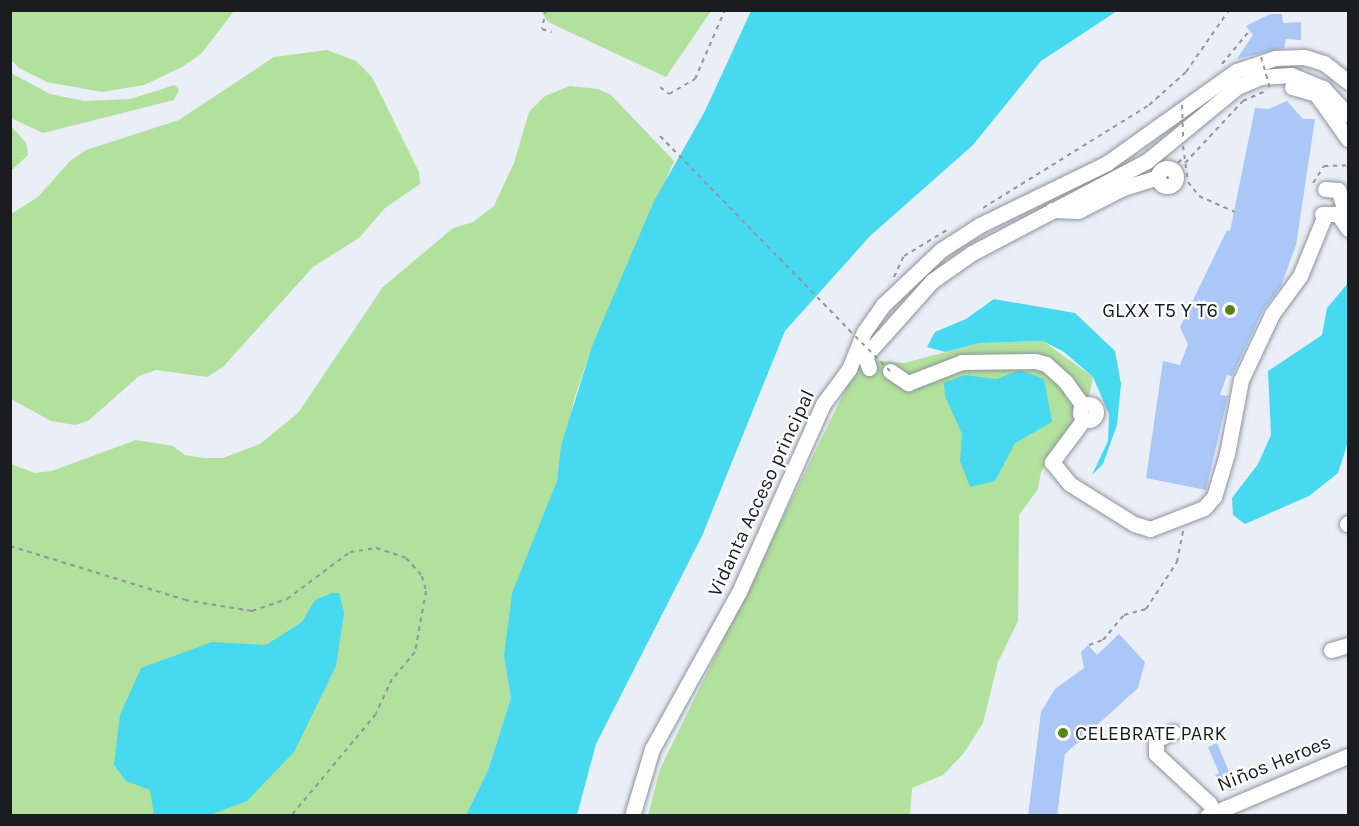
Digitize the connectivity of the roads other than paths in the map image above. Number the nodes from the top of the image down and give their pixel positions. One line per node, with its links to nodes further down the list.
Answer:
1 (1348, 82): 17 (street, Vidanta Acceso principal)
2 (1292, 87): 4 (street)
3 (1348, 115): 7 (street)
4 (1348, 139)
5 (1171, 170): 7 (street)
6 (1325, 189): 8 (street)
7 (1052, 210): 10 (street)
8 (1328, 214): 9 (street); 11 (street)
9 (1348, 229)
10 (869, 368)
11 (890, 371)
12 (1348, 645): 13 (street)
13 (1331, 650)
14 (1173, 732): 16 (street)
15 (1348, 756): 16 (street, Niños Heroes)
16 (1213, 813)
17 (632, 816)

